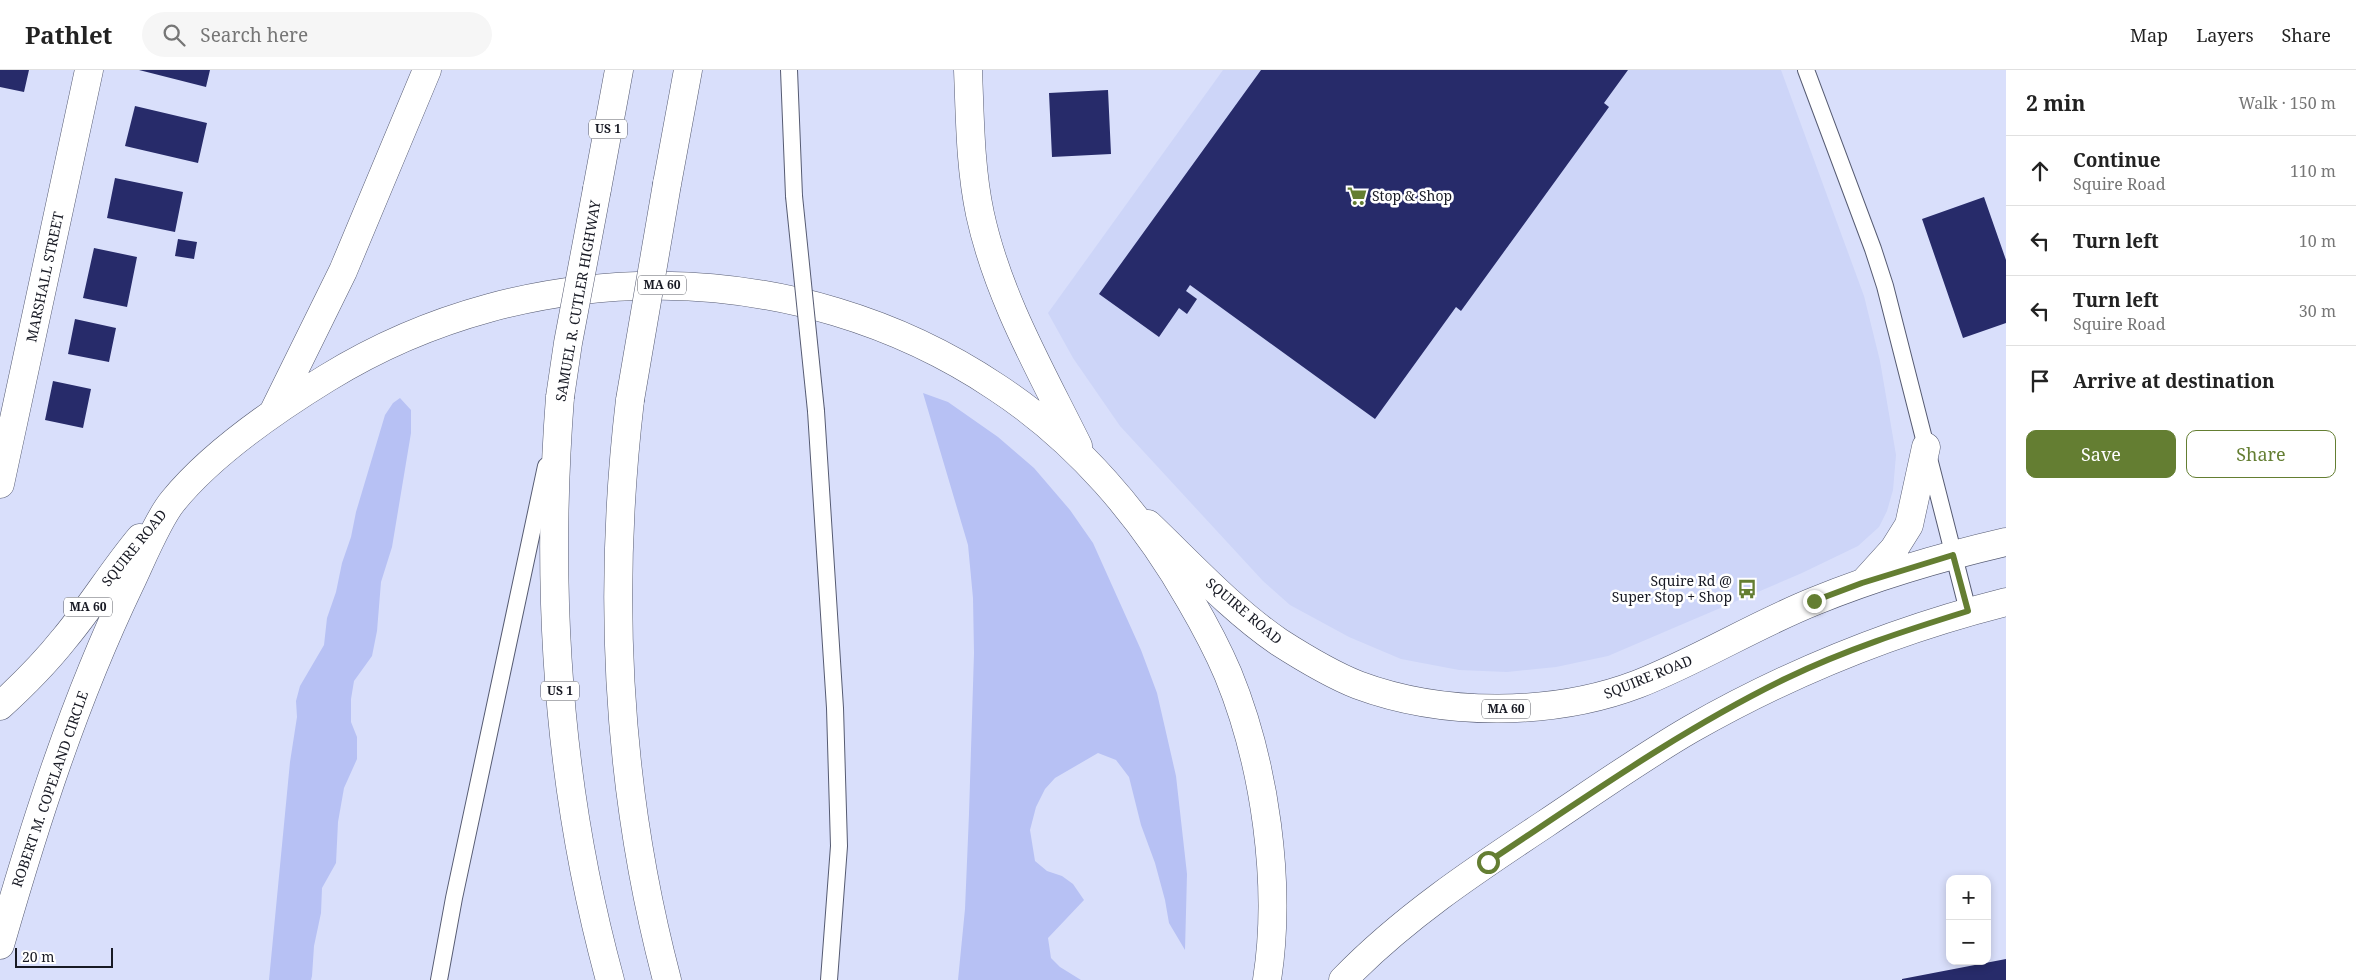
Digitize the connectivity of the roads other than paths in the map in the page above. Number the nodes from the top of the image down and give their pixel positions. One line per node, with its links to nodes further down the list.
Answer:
1 (89, 70): 13 (main road, MARSHALL STREET)
2 (427, 70): 9 (main road)
3 (619, 70): 8 (main road, SAMUEL R. CUTLER HIGHWAY / US 1, bridge)
4 (688, 70): 24 (main road, bridge)
5 (789, 70): 25 (lane, bridge)
6 (968, 70): 11 (main road)
7 (1806, 70): 10 (lane)
8 (560, 397): 22 (lane); 23 (main road, SAMUEL R. CUTLER HIGHWAY / US 1)
9 (272, 415): 11 (main road, ROBERT M. COPELAND CIRCLE / MA 60); 14 (main road, ROBERT M. COPELAND CIRCLE / MA 60)
10 (1926, 447): 16 (lane); 17 (main road)
11 (1086, 460): 12 (main road, ROBERT M. COPELAND CIRCLE / MA 60)
12 (1106, 483): 17 (main road, SQUIRE ROAD / MA 60); 26 (main road, ROBERT M. COPELAND CIRCLE)
13 (0, 484)
14 (171, 503): 20 (main road, SQUIRE ROAD / MA 60); 21 (main road, ROBERT M. COPELAND CIRCLE)
15 (2006, 542): 16 (main road, SQUIRE ROAD / MA 60)
16 (1953, 555): 17 (main road, SQUIRE ROAD / MA 60); 19 (lane)
17 (1862, 583)
18 (2006, 602): 19 (main road)
19 (1968, 611): 27 (main road)
20 (0, 706)
21 (0, 945)
22 (439, 980)
23 (610, 980)
24 (667, 980)
25 (829, 980)
26 (1267, 980)
27 (1343, 980)

